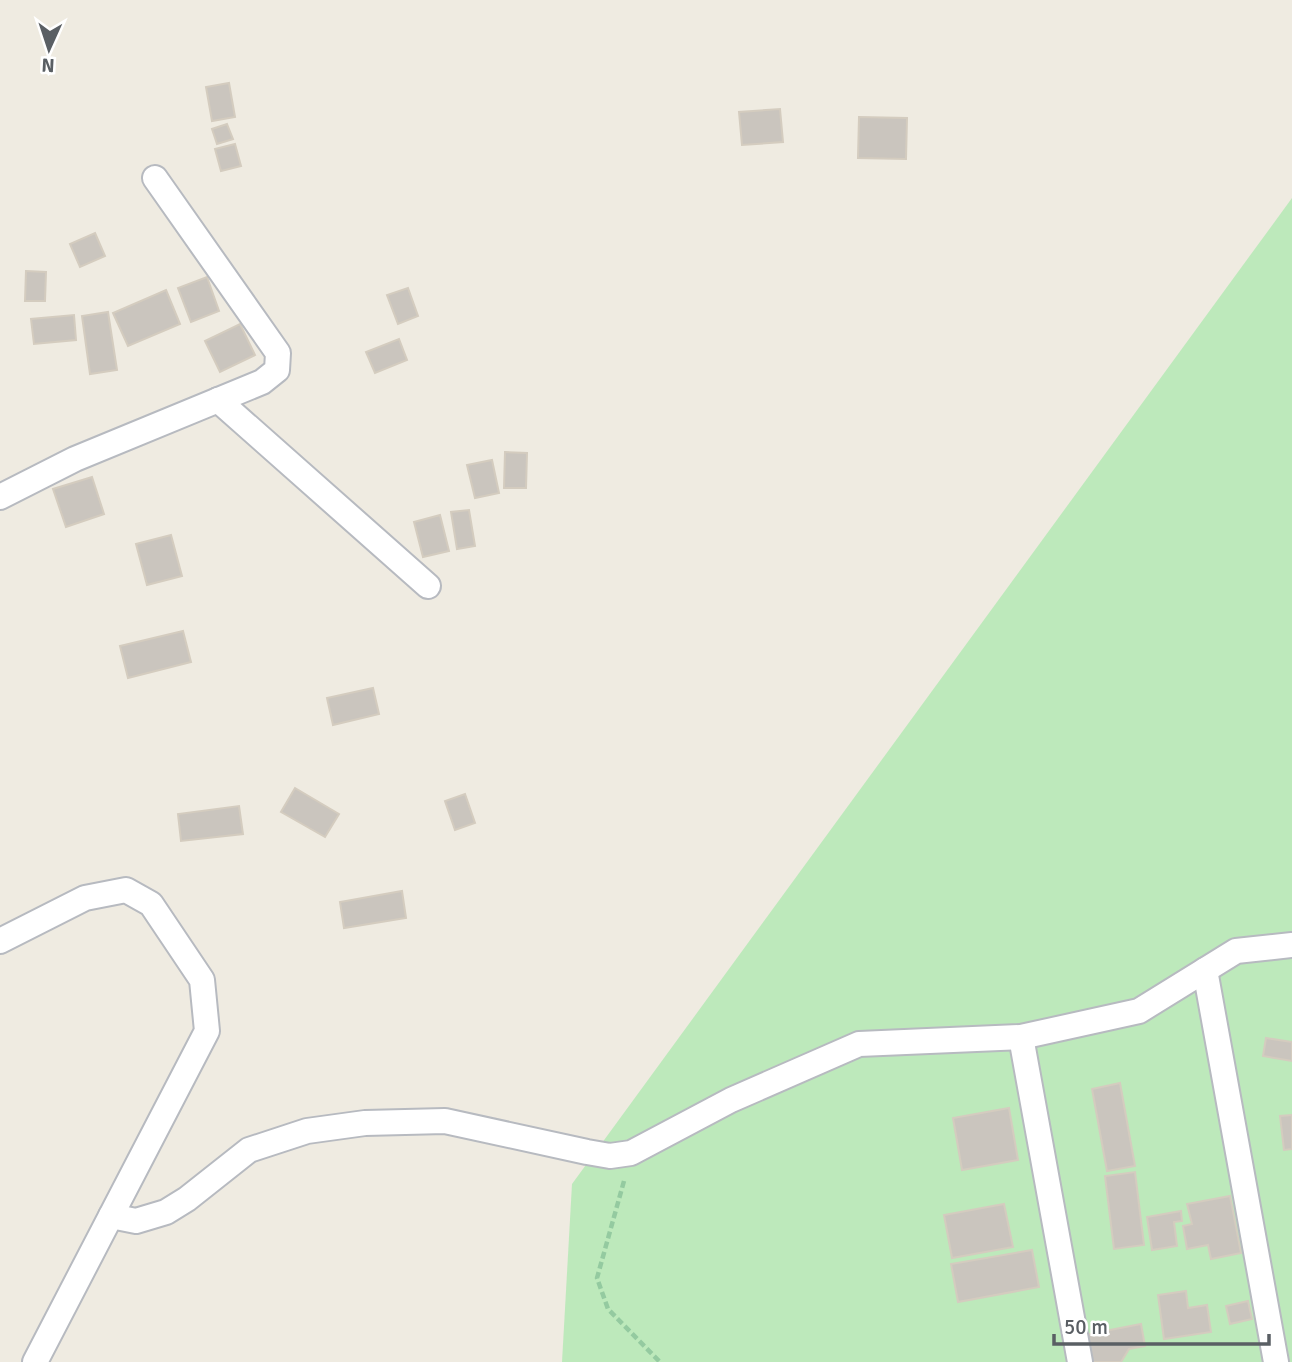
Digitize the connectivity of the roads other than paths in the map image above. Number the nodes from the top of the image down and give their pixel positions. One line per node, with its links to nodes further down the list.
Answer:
1 (155, 178): 2 (street)
2 (218, 400): 3 (street); 4 (street)
3 (0, 496)
4 (428, 586)
5 (0, 941): 9 (street)
6 (1292, 945): 7 (street)
7 (1205, 970): 8 (street); 12 (street)
8 (1021, 1037): 9 (street); 11 (street)
9 (111, 1216): 10 (street)
10 (35, 1362)
11 (1080, 1362)
12 (1276, 1362)

